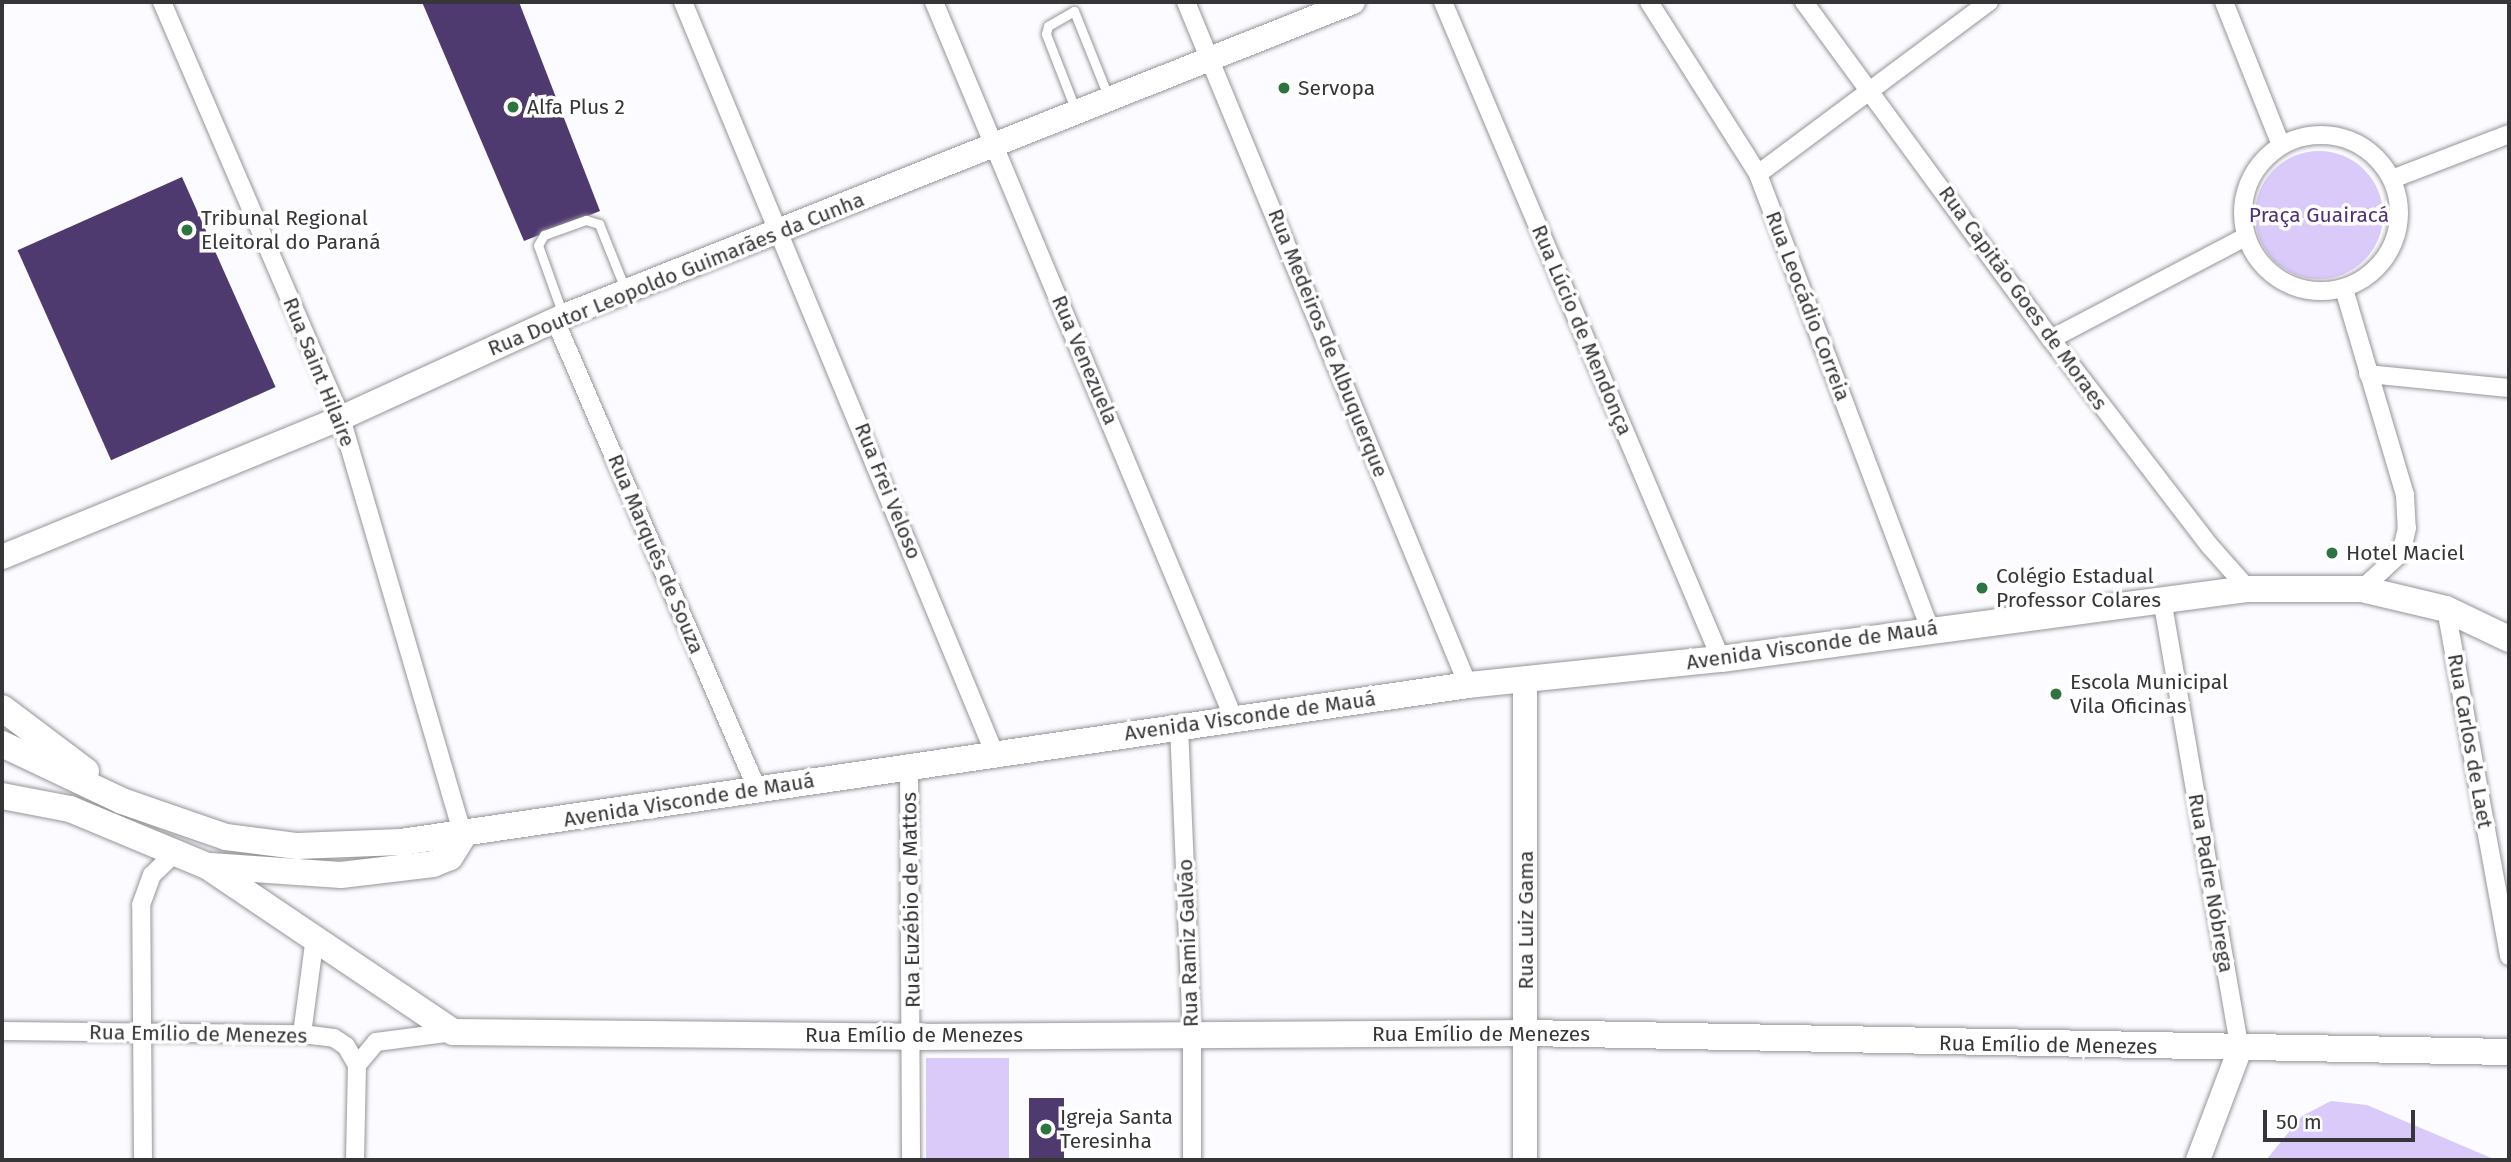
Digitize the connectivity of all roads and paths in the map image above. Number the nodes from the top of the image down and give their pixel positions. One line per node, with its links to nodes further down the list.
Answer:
1 (162, 2): 28 (street, Rua Saint Hilaire)
2 (683, 2): 20 (street, Rua Frei Veloso)
3 (934, 2): 16 (street, Rua Venezuela)
4 (1186, 2): 11 (street, Rua Medeiros de Albuquerque)
5 (1353, 2): 11 (street, Rua Doutor Leopoldo Guimarães da Cunha)
6 (1443, 2): 36 (street, Rua Lúcio de Mendonça)
7 (1649, 2): 18 (street, Rua Leocádio Correia)
8 (1804, 2): 12 (street, Rua Capitão Goes de Moraes)
9 (1989, 2): 12 (street)
10 (2224, 2): 17 (street)
11 (1211, 57): 13 (street, Rua Doutor Leopoldo Guimarães da Cunha); 38 (street, Rua Medeiros de Albuquerque)
12 (1871, 90): 18 (street); 25 (street, Rua Capitão Goes de Moraes)
13 (1109, 98): 14 (street, Rua Doutor Leopoldo Guimarães da Cunha); 14 (lane)
14 (1076, 111): 16 (street, Rua Doutor Leopoldo Guimarães da Cunha)
15 (2509, 134): 19 (street)
16 (995, 144): 20 (street, Rua Doutor Leopoldo Guimarães da Cunha); 40 (street, Rua Venezuela)
17 (2281, 145): 19 (street); 21 (street)
18 (1758, 174): 34 (street, Rua Leocádio Correia)
19 (2392, 178): 22 (street)
20 (782, 231): 23 (street, Rua Doutor Leopoldo Guimarães da Cunha); 43 (street, Rua Frei Veloso)
21 (2245, 237): 22 (street); 25 (street)
22 (2344, 289): 26 (street)
23 (626, 292): 24 (street, Rua Doutor Leopoldo Guimarães da Cunha); 24 (lane)
24 (559, 318): 28 (street, Rua Doutor Leopoldo Guimarães da Cunha); 45 (street, Rua Marquês de Souza)
25 (2051, 339): 30 (street, Rua Capitão Goes de Moraes)
26 (2368, 374): 27 (street); 31 (street)
27 (2509, 388)
28 (341, 418): 29 (street, Rua Doutor Leopoldo Guimarães da Cunha); 48 (street, Rua Saint Hilaire)
29 (2, 556)
30 (2248, 589): 31 (main road, Avenida Visconde de Mauá); 32 (main road, Avenida Visconde de Mauá)
31 (2362, 589): 33 (main road, Avenida Visconde de Mauá)
32 (2162, 599): 34 (main road, Avenida Visconde de Mauá); 60 (street, Rua Padre Nóbrega)
33 (2446, 609): 35 (main road, Avenida Visconde de Mauá); 52 (street, Rua Carlos de Laet)
34 (1930, 628): 36 (main road, Avenida Visconde de Mauá)
35 (2509, 639)
36 (1721, 659): 37 (main road, Avenida Visconde de Mauá)
37 (1525, 680): 38 (main road, Avenida Visconde de Mauá); 57 (street, Rua Luiz Gama)
38 (1468, 685): 40 (main road, Avenida Visconde de Mauá)
39 (2, 708): 47 (main road)
40 (1234, 719): 41 (main road, Avenida Visconde de Mauá)
41 (1178, 726): 43 (main road, Avenida Visconde de Mauá); 56 (street, Rua Ramiz Galvão)
42 (2, 744): 47 (main road, Avenida Visconde de Mauá)
43 (994, 752): 44 (main road, Avenida Visconde de Mauá)
44 (909, 767): 45 (main road, Avenida Visconde de Mauá); 59 (street, Rua Euzébio de Mattos)
45 (757, 789): 48 (main road, Avenida Visconde de Mauá)
46 (2, 796): 49 (main road)
47 (122, 802): 48 (main road, Avenida Visconde de Mauá)
48 (463, 836): 50 (main road)
49 (176, 852): 50 (main road); 55 (street)
50 (207, 866): 51 (main road)
51 (315, 936): 54 (main road); 58 (street)
52 (2509, 956)
53 (2, 1031): 55 (street, Rua Emílio de Menezes)
54 (453, 1032): 59 (main road, Rua Emílio de Menezes); 62 (street, Rua Emílio de Menezes)
55 (144, 1033): 58 (street, Rua Emílio de Menezes); 63 (street)
56 (1192, 1033): 57 (main road, Rua Emílio de Menezes); 59 (main road, Rua Emílio de Menezes); 66 (street, Rua Ramiz Galvão)
57 (1527, 1033): 60 (main road, Rua Emílio de Menezes); 67 (street, Rua Luiz Gama)
58 (302, 1034): 62 (street, Rua Emílio de Menezes)
59 (914, 1037): 65 (street, Rua Euzébio de Mattos)
60 (2240, 1049): 61 (main road, Rua Emílio de Menezes); 68 (street)
61 (2509, 1052)
62 (357, 1065): 64 (street)
63 (143, 1160)
64 (355, 1160)
65 (911, 1160)
66 (1192, 1160)
67 (1525, 1160)
68 (2198, 1160)

